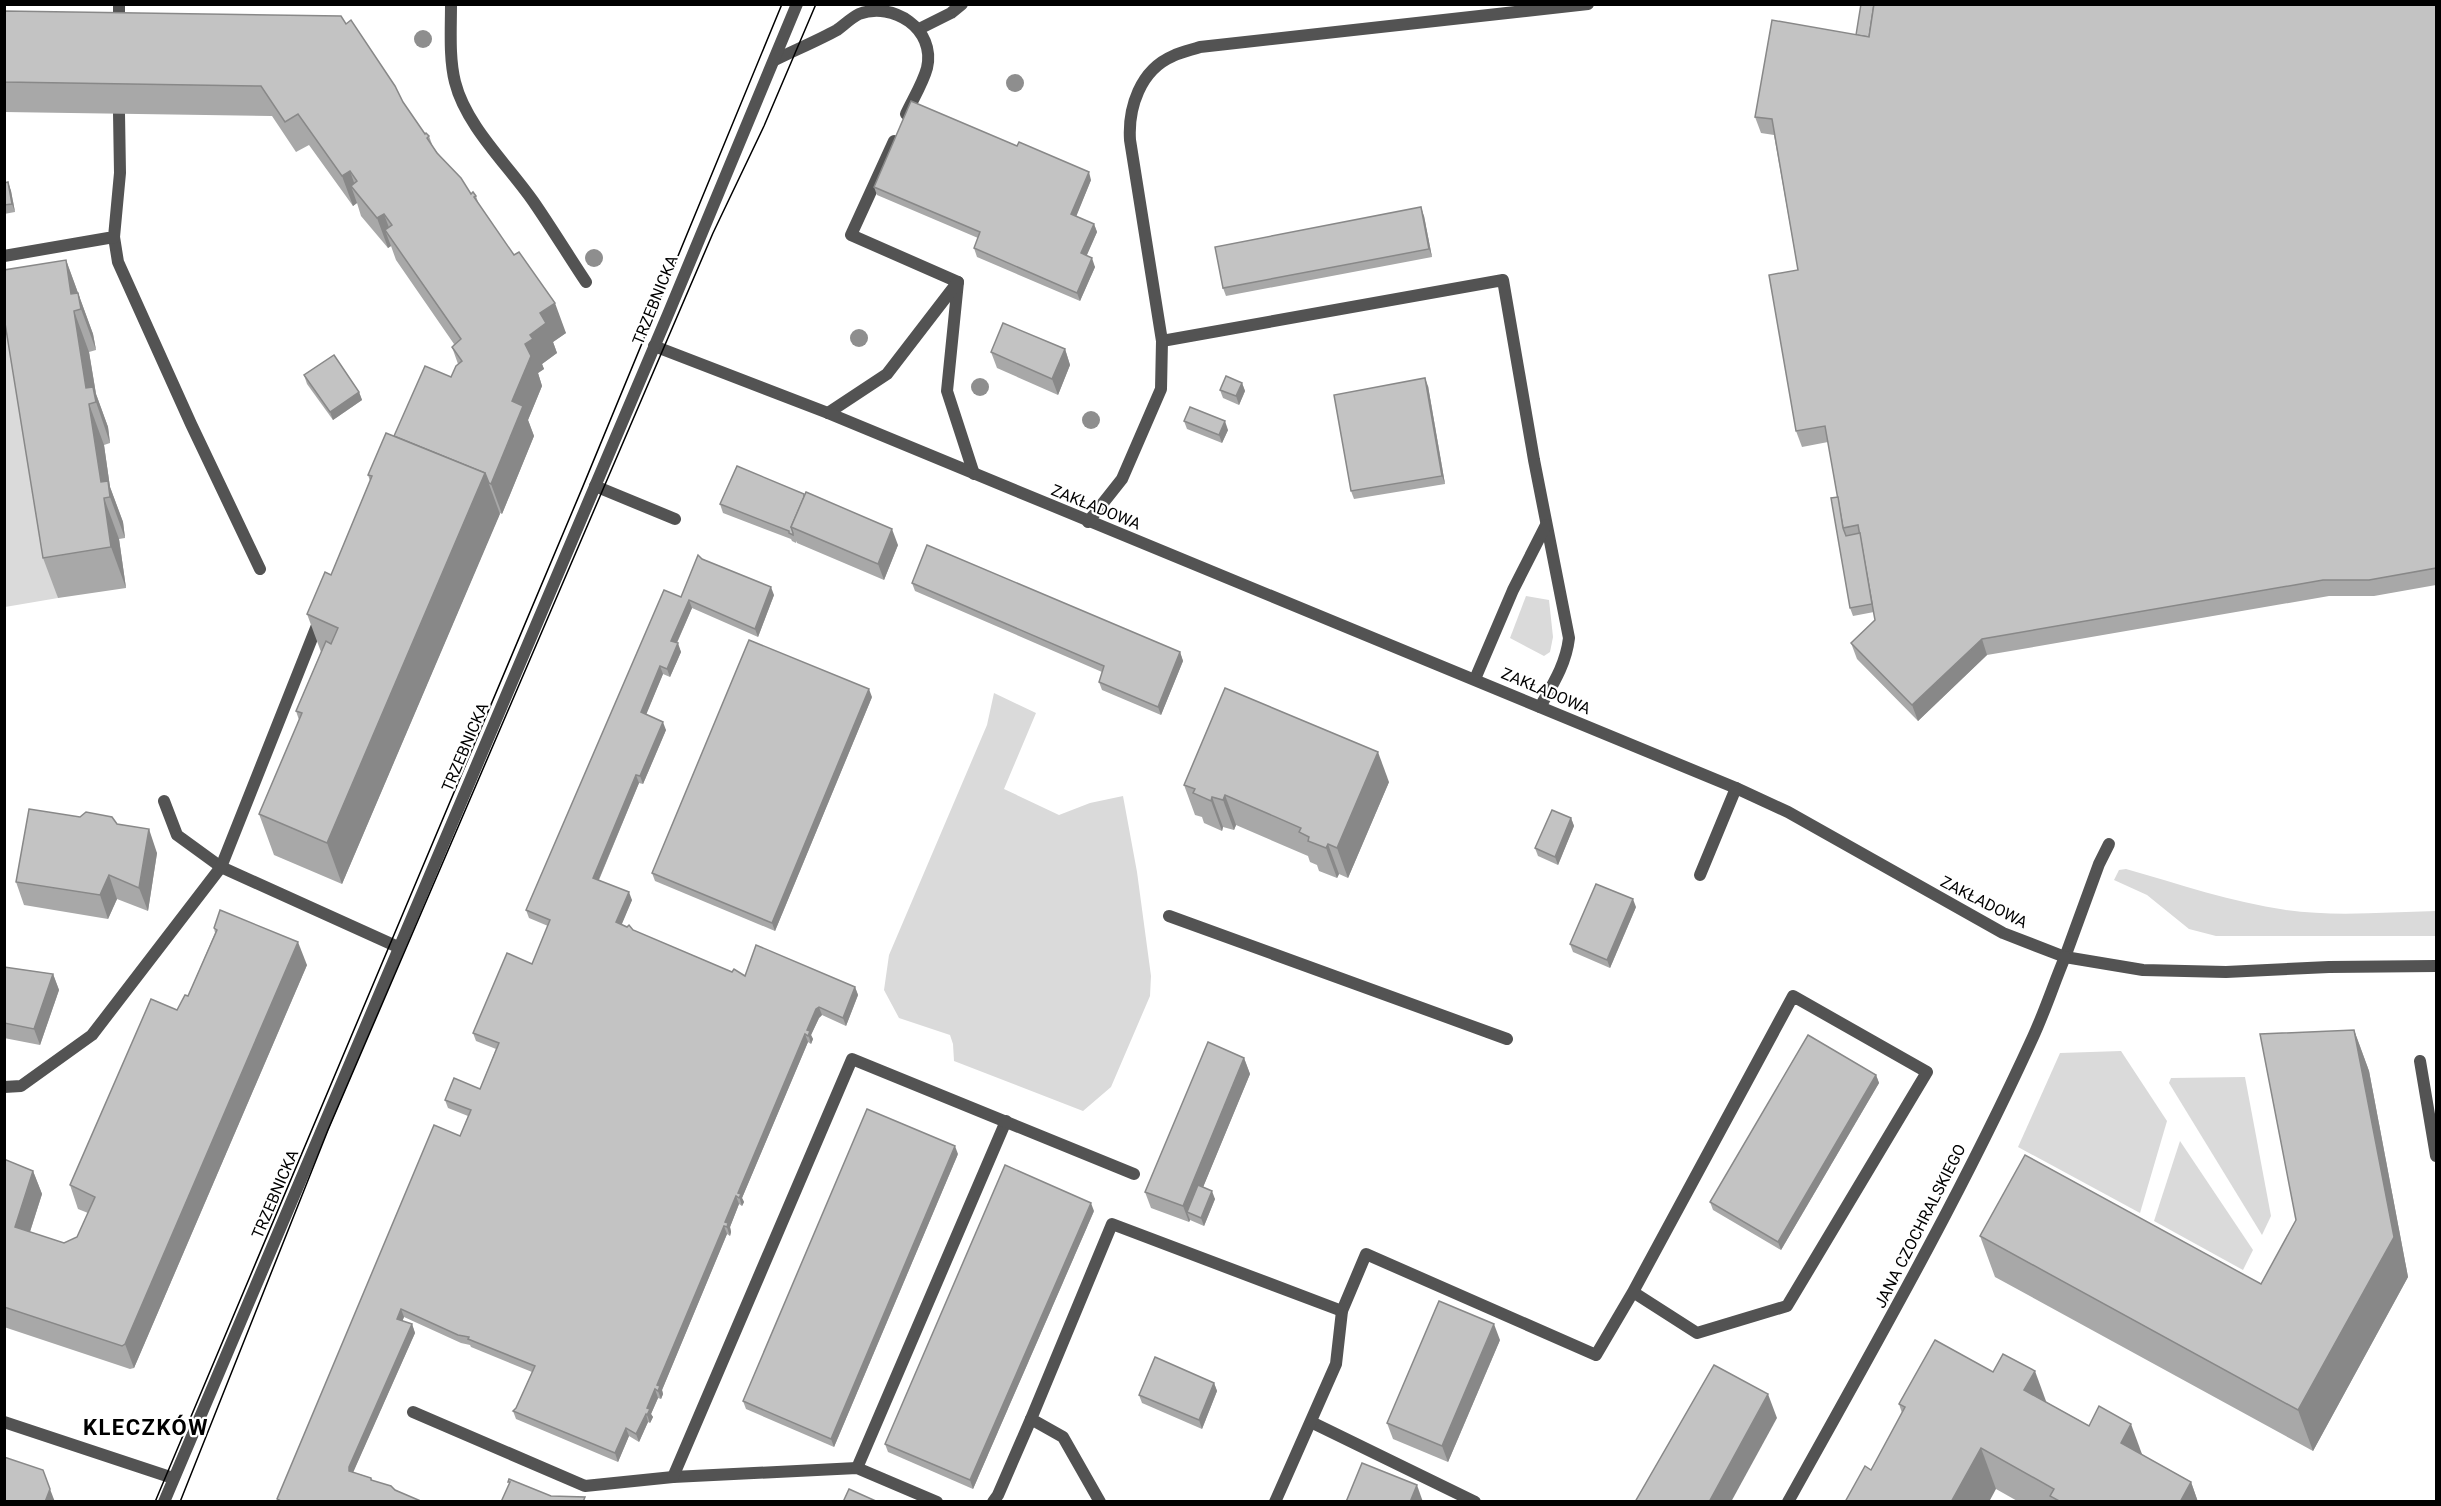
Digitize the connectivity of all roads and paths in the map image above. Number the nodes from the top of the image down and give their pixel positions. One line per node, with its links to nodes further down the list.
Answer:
1 (119, 4): 7 (street)
2 (451, 4): 12 (street)
3 (797, 4): 8 (street, TRZEBNICKA)
4 (962, 4): 6 (street)
5 (1588, 4): 14 (street)
6 (919, 30): 8 (street); 13 (street)
7 (119, 40)
8 (775, 60): 15 (street, TRZEBNICKA)
9 (119, 113): 10 (street)
10 (114, 237): 11 (street); 22 (street)
11 (4, 255)
12 (586, 282)
13 (958, 282): 16 (street); 17 (street)
14 (1162, 341): 20 (street); 21 (street)
15 (654, 346): 16 (street, ZAKŁADOWA); 18 (street, TRZEBNICKA)
16 (828, 413): 17 (street, ZAKŁADOWA)
17 (974, 474): 20 (street, ZAKŁADOWA)
18 (595, 486): 19 (street); 32 (street, TRZEBNICKA)
19 (675, 519)
20 (1088, 522): 24 (street, ZAKŁADOWA)
21 (1546, 525): 24 (street); 25 (street)
22 (260, 568)
23 (326, 605): 29 (street)
24 (1475, 679): 25 (street, ZAKŁADOWA)
25 (1539, 707): 26 (street, ZAKŁADOWA)
26 (1736, 788): 30 (street); 33 (street, ZAKŁADOWA)
27 (164, 801): 29 (street)
28 (2109, 844): 33 (street, JANA CZOCHRALSKIEGO)
29 (221, 867): 32 (street); 37 (street)
30 (1700, 875)
31 (1170, 916): 35 (street)
32 (398, 947): 49 (street, TRZEBNICKA)
33 (2065, 957): 34 (street, ZAKŁADOWA); 56 (street, JANA CZOCHRALSKIEGO)
34 (2436, 966)
35 (1507, 1039)
36 (2420, 1060): 39 (street)
37 (4, 1087)
38 (1006, 1121): 40 (street); 47 (street); 48 (street)
39 (2436, 1156)
40 (1134, 1174)
41 (1633, 1292): 41 (street); 42 (street)
42 (1342, 1311): 44 (street); 46 (street)
43 (413, 1412): 48 (street)
44 (1031, 1419): 52 (street); 53 (street)
45 (4, 1422): 49 (street)
46 (1311, 1422): 54 (street); 55 (street)
47 (857, 1468): 48 (street); 51 (street)
48 (673, 1477)
49 (173, 1478): 50 (street, TRZEBNICKA)
50 (164, 1502)
51 (937, 1502)
52 (993, 1502)
53 (1100, 1502)
54 (1275, 1502)
55 (1475, 1502)
56 (1788, 1502)

